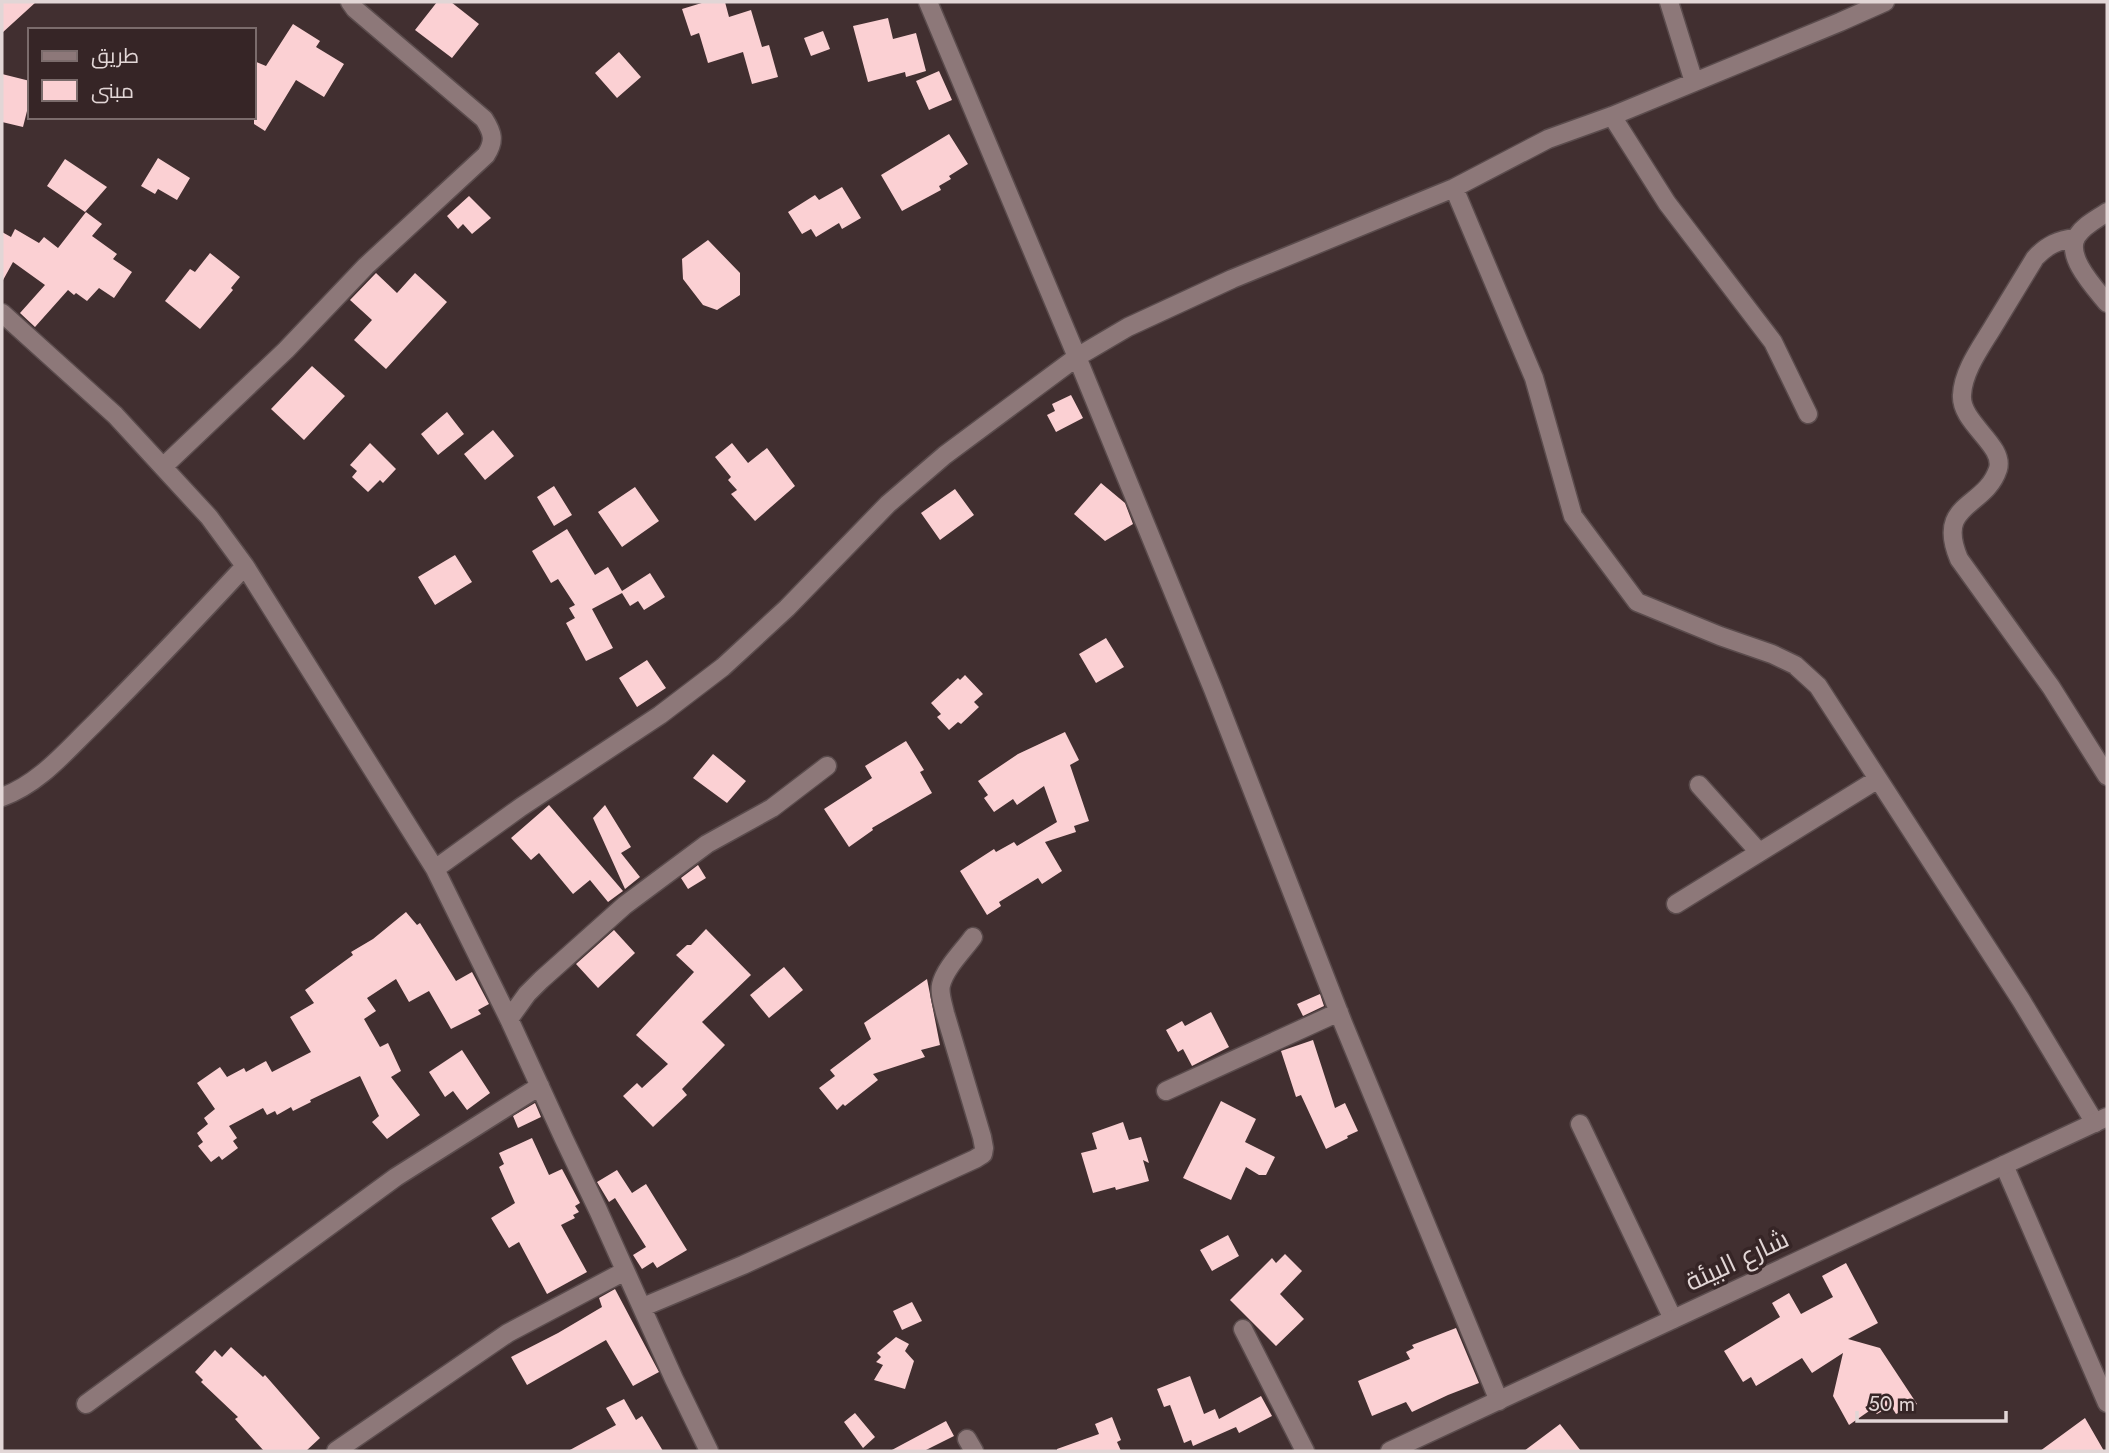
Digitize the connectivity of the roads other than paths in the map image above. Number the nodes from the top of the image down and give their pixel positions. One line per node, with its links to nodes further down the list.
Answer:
1 (350, 2): 14 (street)
2 (928, 2): 12 (street)
3 (1669, 2): 5 (street)
4 (1885, 2): 5 (street)
5 (1694, 82): 6 (street)
6 (1612, 116): 7 (street); 13 (street)
7 (1454, 188): 12 (street); 18 (street)
8 (2107, 212): 9 (street)
9 (2076, 238): 10 (street); 17 (street)
10 (2107, 303)
11 (2, 313): 14 (street)
12 (1077, 357): 22 (street); 25 (street)
13 (1808, 414)
14 (164, 466): 15 (street)
15 (245, 566): 20 (street); 22 (street)
16 (827, 766): 26 (street)
17 (2107, 776)
18 (1878, 779): 21 (street); 29 (street)
19 (1699, 785): 21 (street)
20 (2, 797)
21 (1759, 852): 23 (street)
22 (436, 869): 26 (street)
23 (1676, 904)
24 (973, 937): 33 (street)
25 (1339, 1012): 28 (street); 36 (street)
26 (509, 1019): 27 (street)
27 (540, 1086): 32 (street); 38 (street)
28 (1166, 1091)
29 (2101, 1120): 31 (street, شارع البيئة)
30 (1580, 1124): 34 (street)
31 (2004, 1165): 34 (street, شارع البيئة); 37 (street)
32 (625, 1271): 33 (street); 39 (street)
33 (643, 1307): 40 (street)
34 (1673, 1319): 36 (street, شارع البيئة)
35 (1243, 1329): 41 (street)
36 (1499, 1401): 42 (street, شارع البيئة)
37 (2107, 1403)
38 (86, 1404)
39 (336, 1451)
40 (709, 1451)
41 (1305, 1451)
42 (1390, 1451)

